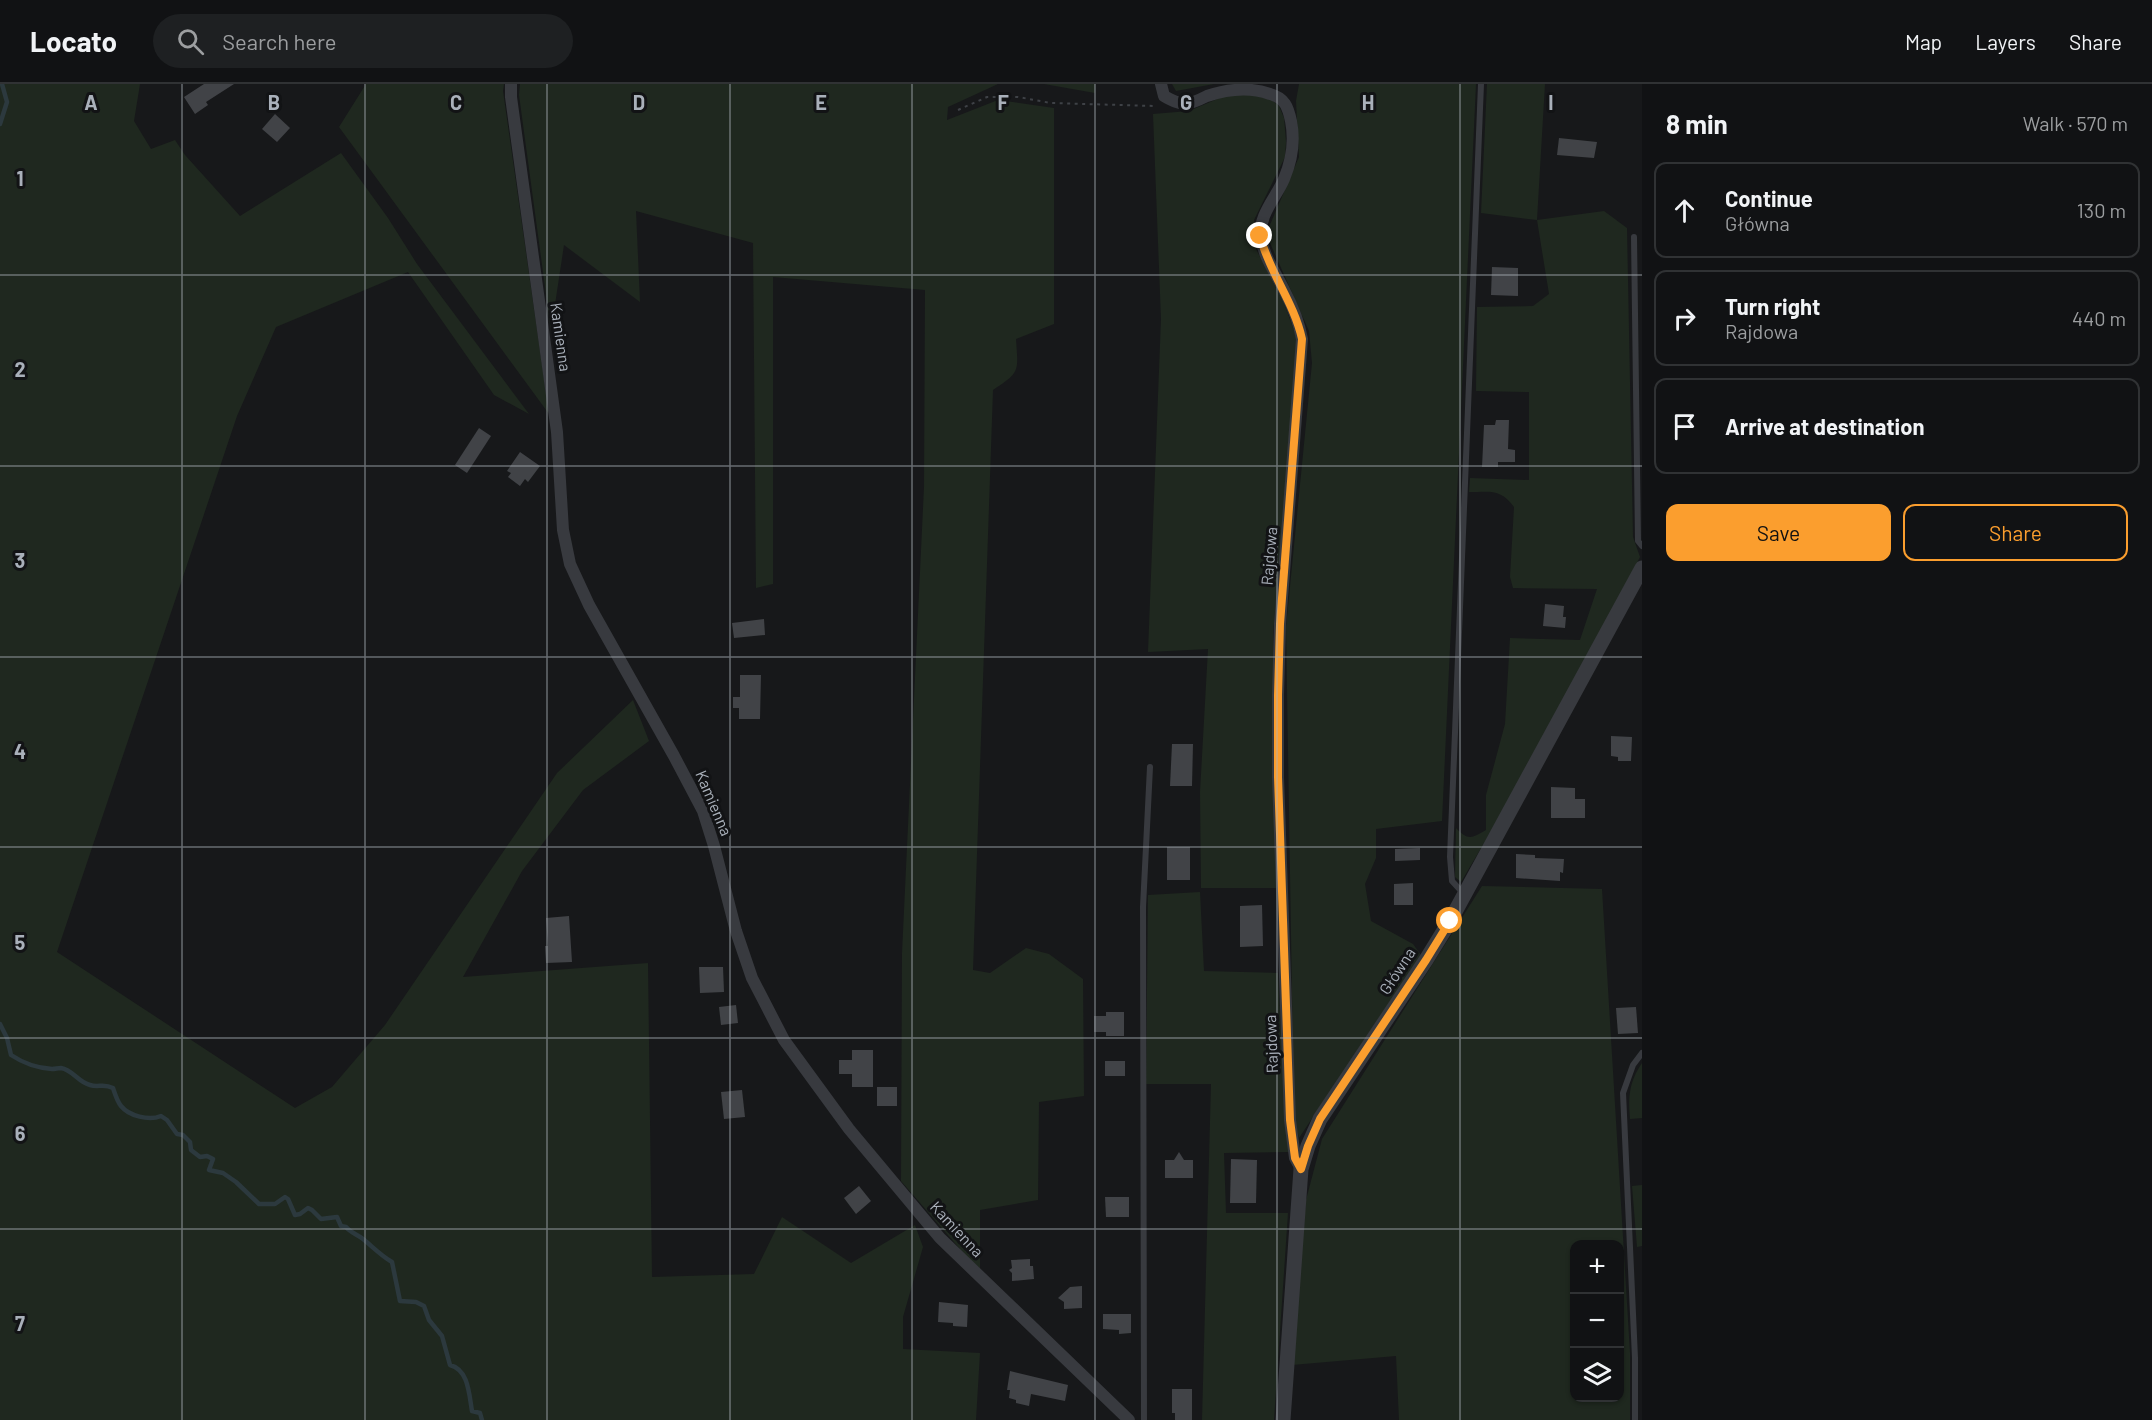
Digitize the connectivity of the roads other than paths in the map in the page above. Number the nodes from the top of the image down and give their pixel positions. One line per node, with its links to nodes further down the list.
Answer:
1 (512, 84): 11 (street, Kamienna)
2 (1161, 84): 10 (street, Rajdowa)
3 (1481, 84): 8 (lane)
4 (1634, 237): 5 (lane)
5 (1642, 546)
6 (1642, 568): 8 (street, Główna)
7 (1150, 767): 12 (lane)
8 (1464, 894): 10 (street, Główna)
9 (1642, 1053): 14 (lane)
10 (1301, 1169): 13 (street, Główna)
11 (1129, 1420)
12 (1144, 1420)
13 (1283, 1420)
14 (1635, 1420)

